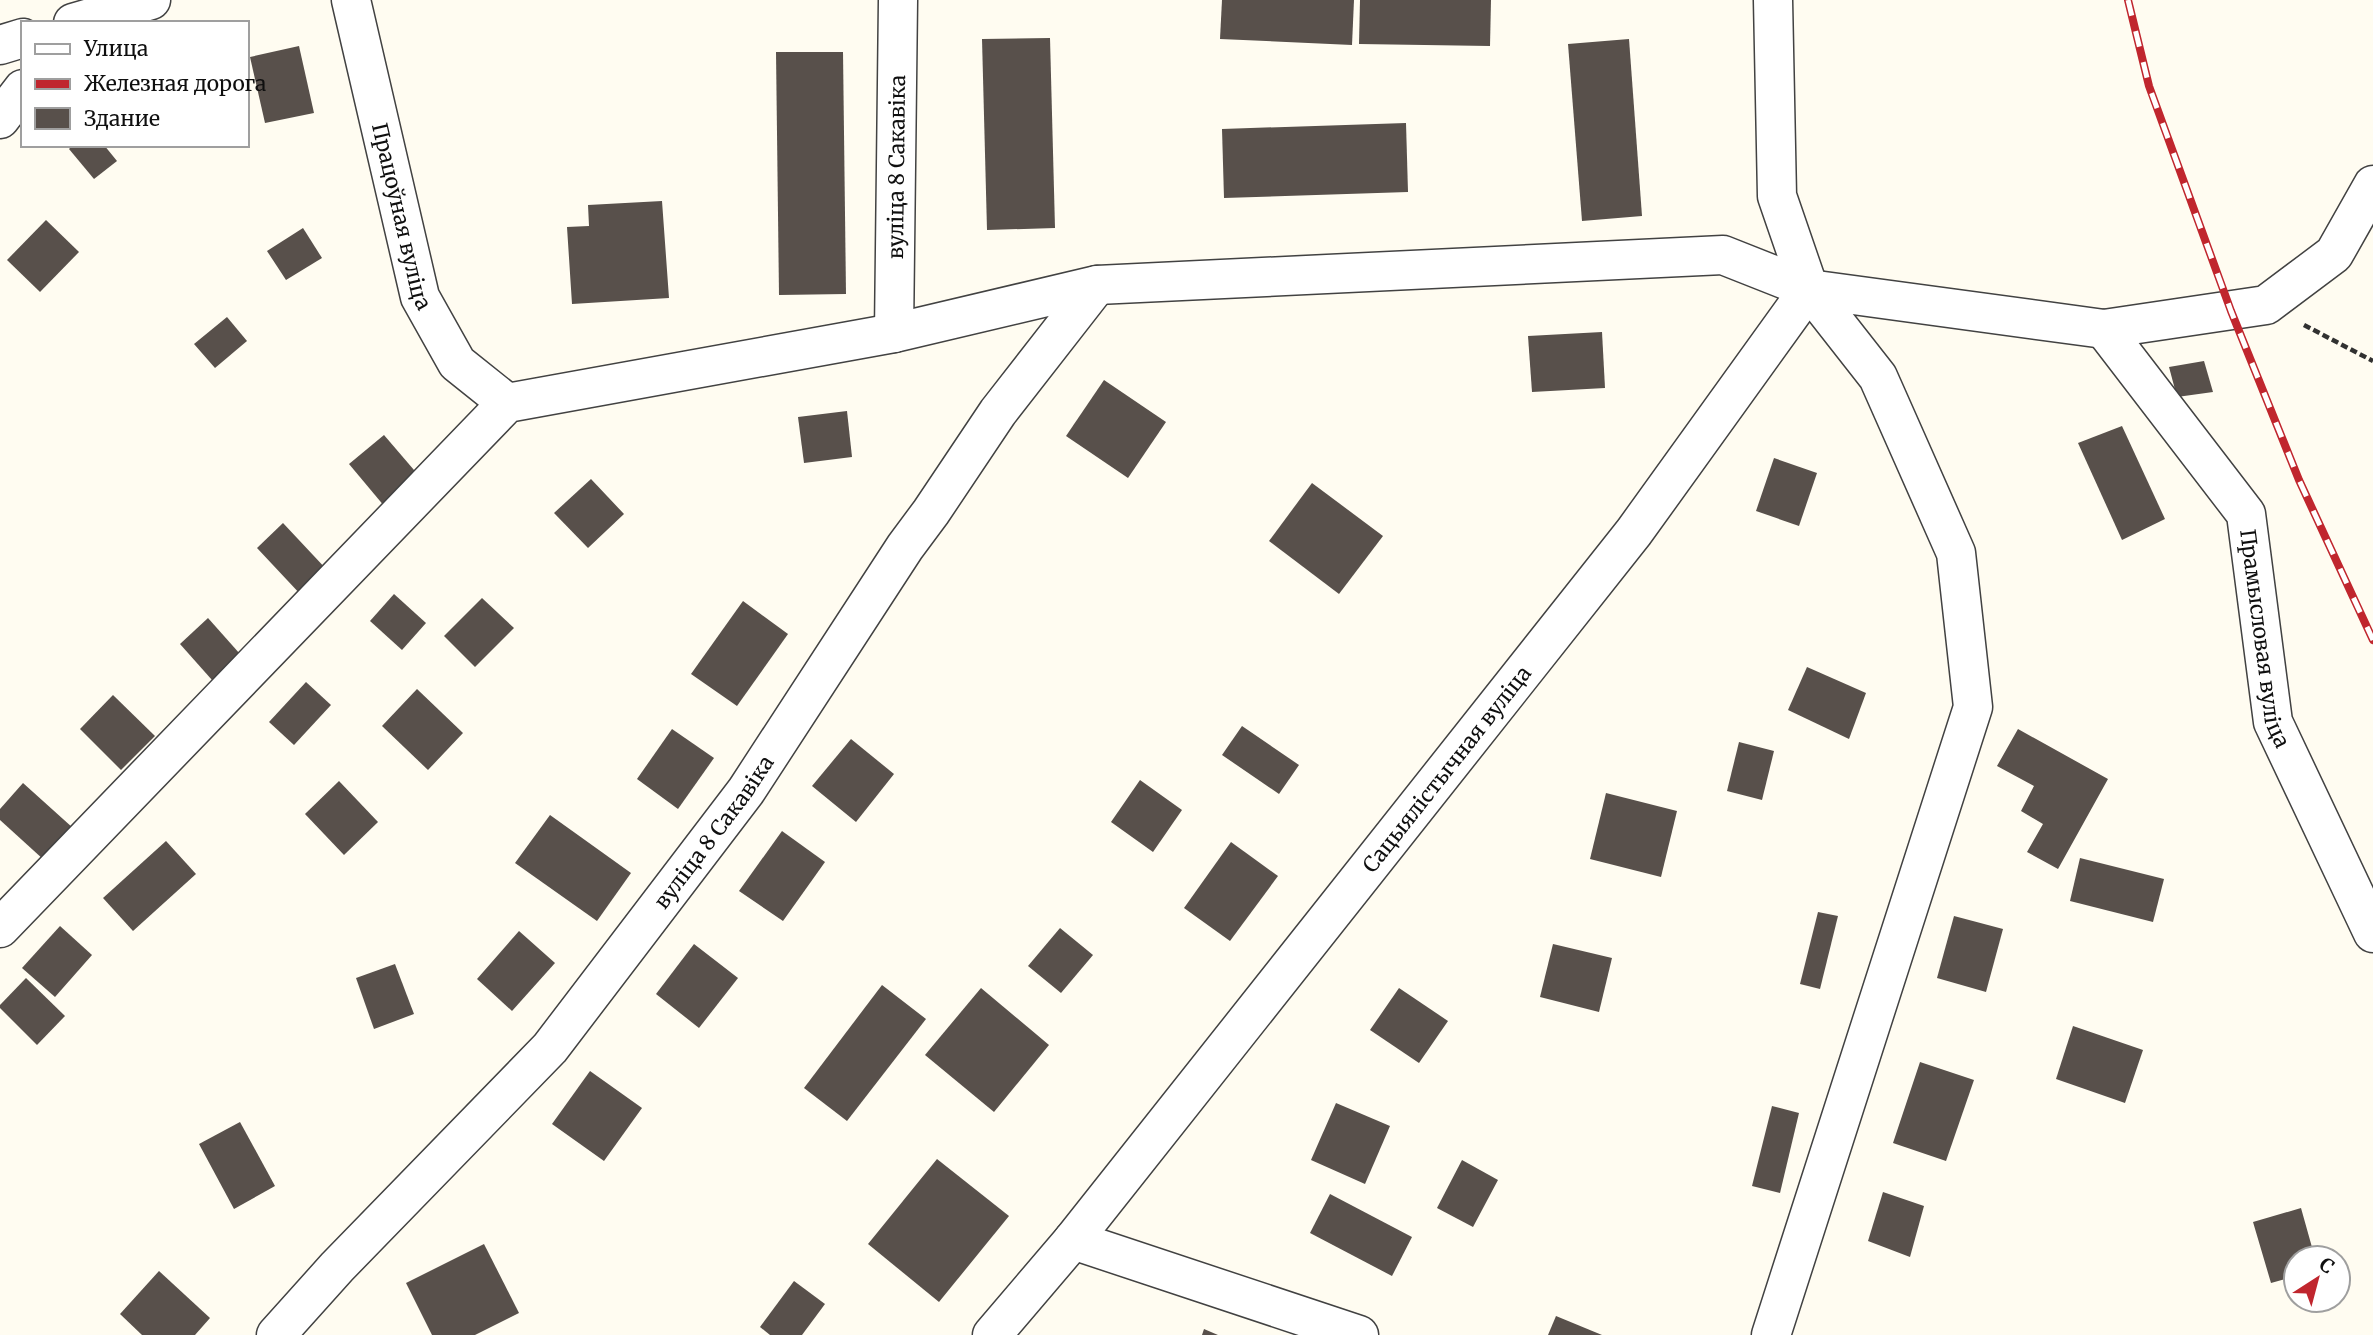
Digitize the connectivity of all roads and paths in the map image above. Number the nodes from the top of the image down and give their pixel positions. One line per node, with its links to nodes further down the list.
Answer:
1 (151, 0): 5 (street)
2 (351, 0): 17 (street, Працоўная вуліца)
3 (898, 0): 15 (street, вуліца 8 Сакавіка)
4 (1773, 0): 12 (street)
5 (81, 21)
6 (21, 39): 7 (street)
7 (0, 45)
8 (21, 92): 9 (street)
9 (0, 119)
10 (2373, 185): 13 (street)
11 (1097, 285): 12 (street); 15 (street); 21 (street, вуліца 8 Сакавіка)
12 (1809, 289): 14 (street); 20 (street, Сацыялістычная вуліца); 24 (street)
13 (2266, 305): 14 (street); 16 (path)
14 (2104, 329): 19 (street, Прамысловая вуліца)
15 (894, 333): 17 (street)
16 (2373, 362)
17 (507, 402): 18 (street)
18 (0, 928)
19 (2373, 933)
20 (1073, 1240): 22 (street, Сацыялістычная вуліца); 23 (street)
21 (276, 1335)
22 (992, 1335)
23 (1359, 1335)
24 (1771, 1335)

